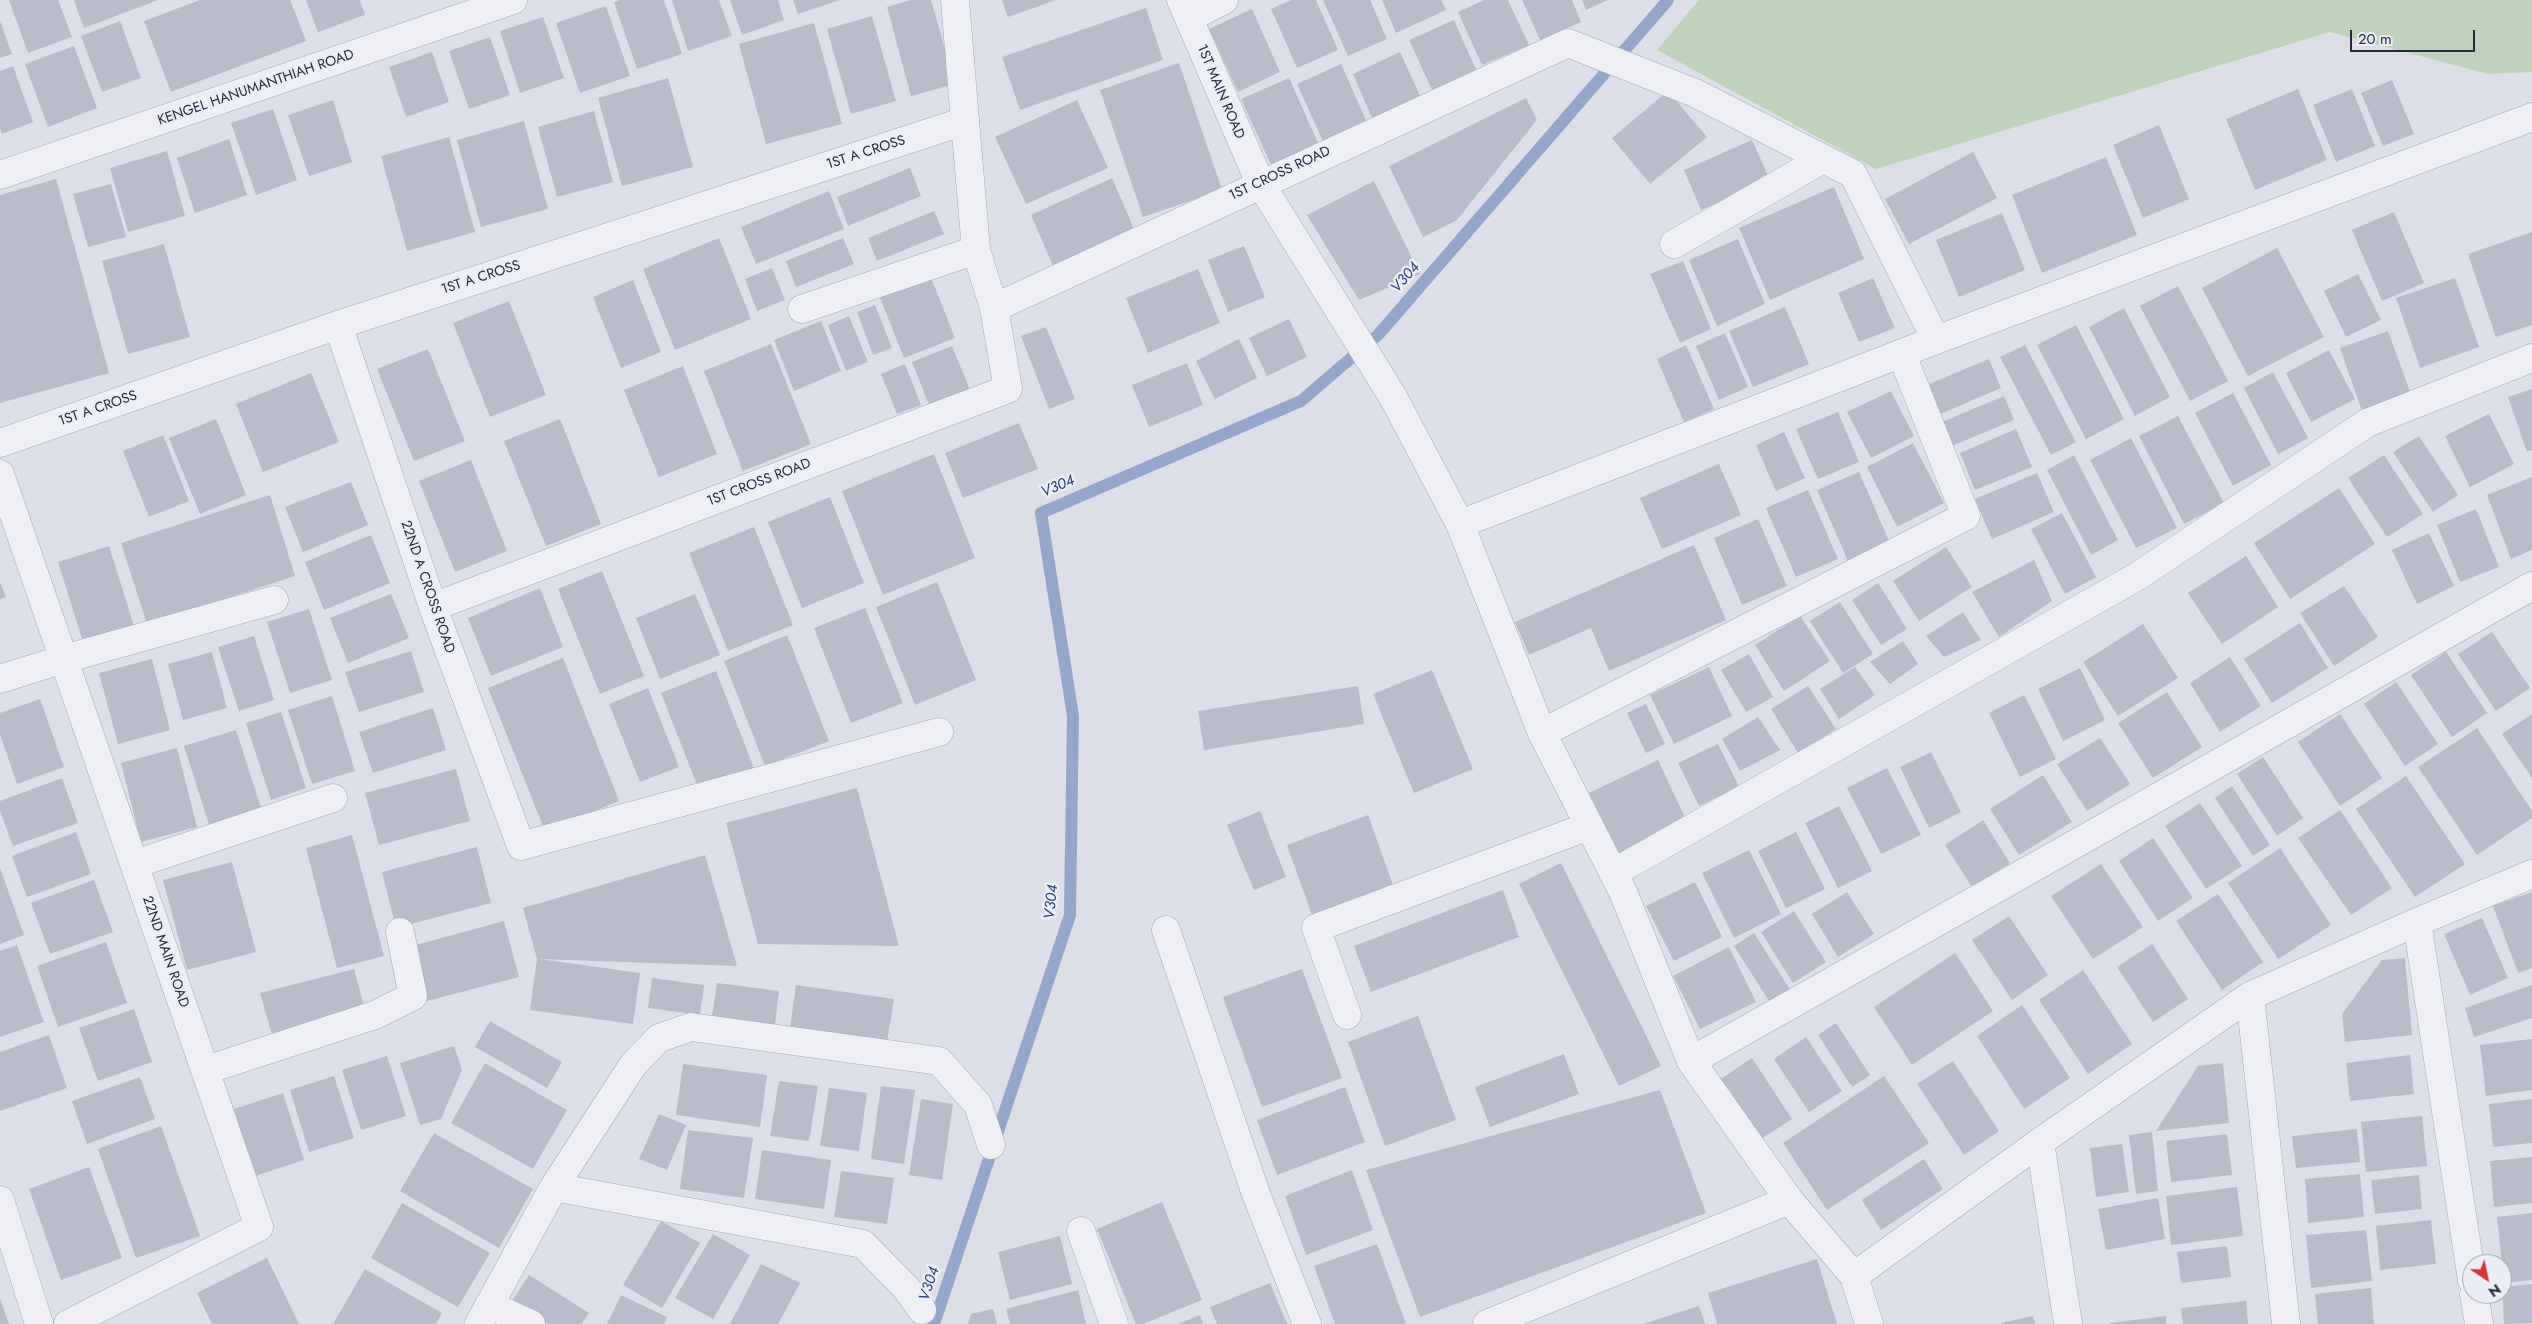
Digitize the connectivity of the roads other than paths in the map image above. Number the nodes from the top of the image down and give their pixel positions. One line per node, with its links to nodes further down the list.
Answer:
1 (513, 0): 8 (street, KENGEL HANUMANTHIAH ROAD)
2 (955, 0): 6 (street, 1ST CROSS ROAD)
3 (1224, 0): 4 (street)
4 (1185, 9): 9 (street, 1ST MAIN ROAD)
5 (2532, 117): 15 (street)
6 (965, 121): 11 (street, 1ST CROSS ROAD); 14 (street, 1ST A CROSS)
7 (1823, 159): 9 (street, 1ST CROSS ROAD); 10 (street); 15 (street)
8 (0, 175)
9 (1260, 183): 12 (street, 1ST CROSS ROAD); 20 (street, 1ST MAIN ROAD)
10 (1674, 244)
11 (976, 250): 12 (street, 1ST CROSS ROAD); 13 (street)
12 (994, 308): 23 (street, 1ST CROSS ROAD)
13 (802, 310)
14 (338, 325): 18 (street, 1ST A CROSS); 23 (street, 22ND A CROSS ROAD)
15 (1936, 340): 16 (street)
16 (1902, 355): 20 (street); 27 (street)
17 (2532, 358): 31 (street)
18 (0, 443)
19 (0, 474): 24 (street, 22ND MAIN ROAD)
20 (1460, 524): 27 (street, 1ST MAIN ROAD)
21 (2532, 586): 38 (street)
22 (274, 600): 24 (street)
23 (432, 606): 26 (street, 22ND A CROSS ROAD)
24 (64, 659): 25 (street); 30 (street, 22ND MAIN ROAD)
25 (0, 679)
26 (939, 732)
27 (1542, 732): 29 (street, 1ST MAIN ROAD)
28 (333, 798): 30 (street)
29 (1589, 826): 31 (street, 1ST MAIN ROAD); 37 (street)
30 (134, 864): 39 (street, 22ND MAIN ROAD)
31 (1613, 873): 38 (street, 1ST MAIN ROAD)
32 (2532, 874): 33 (street)
33 (2417, 922): 36 (street); 46 (street)
34 (1166, 930): 55 (street)
35 (400, 932): 39 (street)
36 (2250, 996): 40 (street); 59 (street)
37 (1347, 1015)
38 (1691, 1061): 44 (street, 1ST MAIN ROAD)
39 (206, 1070): 52 (street, 22ND MAIN ROAD)
40 (2040, 1142): 47 (street); 58 (street)
41 (991, 1145): 42 (street)
42 (554, 1187): 49 (street); 50 (street)
43 (0, 1200): 51 (street)
44 (1789, 1200): 47 (street, 1ST MAIN ROAD); 56 (street)
45 (1080, 1231): 54 (street)
46 (2468, 1254)
47 (1854, 1276): 57 (street)
48 (2476, 1304): 60 (street)
49 (922, 1310)
50 (484, 1315): 53 (street)
51 (39, 1324)
52 (68, 1324)
53 (531, 1324)
54 (1114, 1324)
55 (1307, 1324)
56 (1488, 1324)
57 (1869, 1324)
58 (2068, 1324)
59 (2286, 1324)
60 (2479, 1324)

